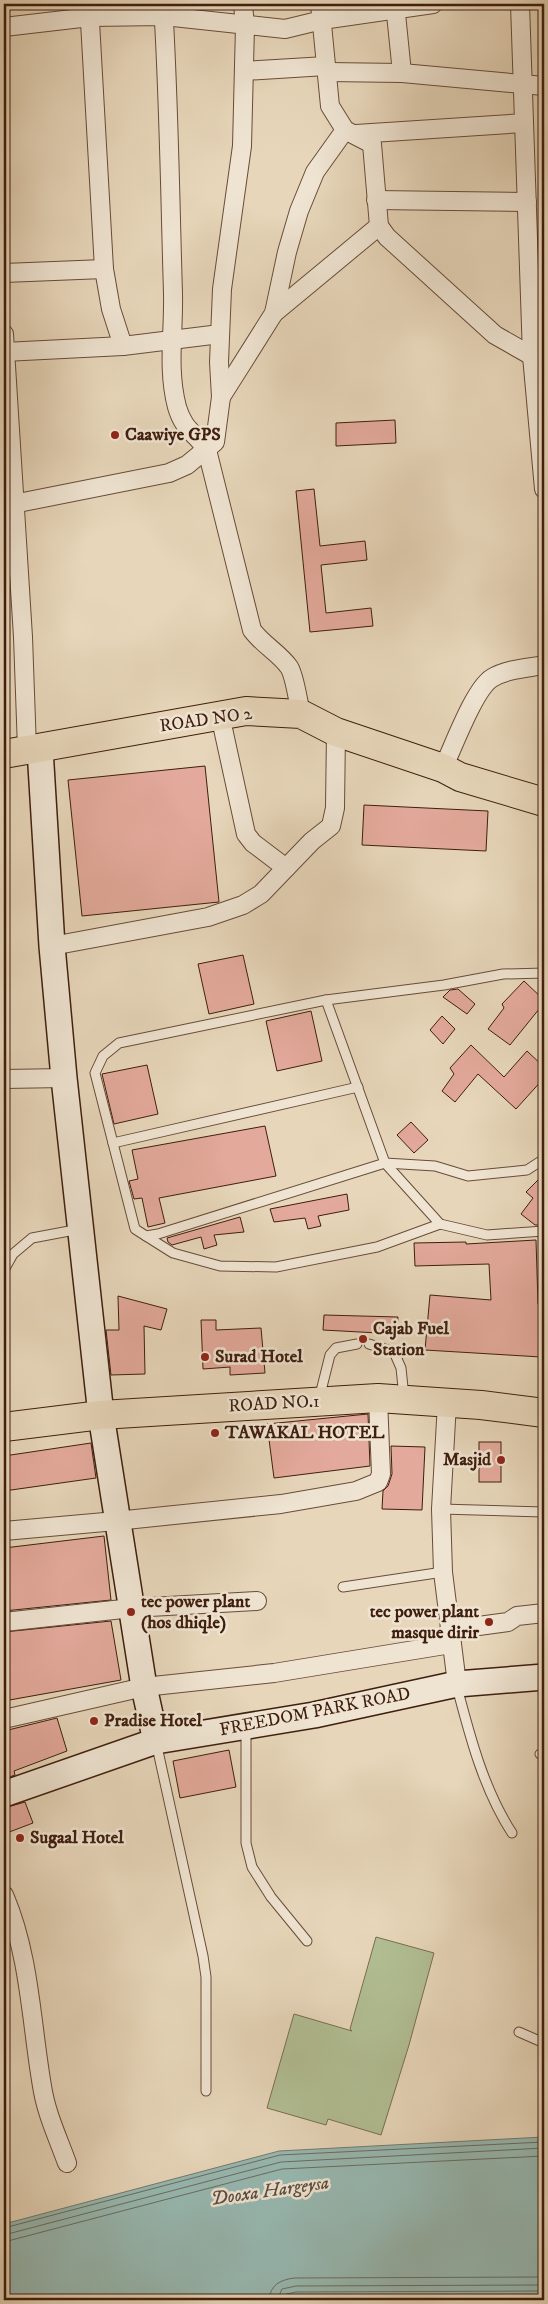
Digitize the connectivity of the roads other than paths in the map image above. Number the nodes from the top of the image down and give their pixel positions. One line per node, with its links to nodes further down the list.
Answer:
1 (243, 4): 8 (street)
2 (433, 4): 4 (street)
3 (520, 4): 13 (street)
4 (395, 7): 7 (street); 12 (street)
5 (163, 10): 6 (street); 8 (street); 26 (street)
6 (90, 11): 9 (street); 20 (street)
7 (321, 12): 8 (street); 10 (street)
8 (245, 26): 11 (street)
9 (4, 27)
10 (326, 69): 11 (street); 12 (street); 16 (street)
11 (244, 70): 25 (street)
12 (402, 73): 13 (street)
13 (522, 83): 14 (street); 15 (street)
14 (544, 86)
15 (524, 123): 16 (street); 18 (street)
16 (351, 132): 17 (street); 23 (street)
17 (376, 200): 18 (street); 19 (street)
18 (527, 202): 21 (street)
19 (379, 226): 23 (street); 29 (street)
20 (104, 269): 22 (street); 27 (street)
21 (537, 270): 29 (street)
22 (4, 273)
23 (274, 313): 30 (street)
24 (4, 334): 28 (street)
25 (220, 334): 26 (street); 30 (street)
26 (172, 340): 27 (street); 31 (street)
27 (123, 346): 28 (street)
28 (4, 352): 33 (street)
29 (532, 356): 32 (street)
30 (221, 397): 31 (street)
31 (207, 450): 33 (street); 35 (street)
32 (544, 489)
33 (13, 504): 38 (street)
34 (544, 665): 39 (street)
35 (301, 714): 36 (main road, ROAD NO 2); 37 (main road, ROAD NO 2)
36 (220, 715): 38 (main road, ROAD NO 2); 41 (street)
37 (336, 732): 39 (main road, ROAD NO 2); 41 (street)
38 (24, 751): 42 (street)
39 (443, 768): 40 (main road, ROAD NO 2)
40 (541, 799)
41 (286, 868): 42 (street)
42 (52, 946): 45 (street)
43 (544, 974): 44 (lane)
44 (326, 1000): 47 (lane); 48 (lane)
45 (64, 1078): 46 (street); 52 (street)
46 (4, 1079)
47 (358, 1087): 48 (lane); 50 (lane)
48 (113, 1143): 54 (lane)
49 (544, 1159): 50 (lane)
50 (385, 1163): 51 (lane); 54 (lane)
51 (440, 1224): 53 (lane); 54 (lane)
52 (81, 1229): 55 (lane); 62 (street)
53 (544, 1231)
54 (146, 1236)
55 (4, 1270)
56 (357, 1344): 59 (lane)
57 (369, 1344): 58 (lane)
58 (391, 1399): 59 (main road, ROAD NO.1); 60 (main road, ROAD NO.1); 66 (street)
59 (318, 1402): 62 (main road, ROAD NO.1)
60 (447, 1403): 61 (main road, ROAD NO.1); 64 (street)
61 (544, 1413)
62 (101, 1415): 63 (main road, ROAD NO.1); 66 (street)
63 (4, 1427)
64 (441, 1509): 65 (lane); 68 (street)
65 (544, 1512)
66 (116, 1521): 67 (street); 71 (street)
67 (4, 1530)
68 (444, 1572): 69 (lane); 74 (street)
69 (343, 1587)
70 (257, 1601): 71 (street)
71 (132, 1608): 73 (street); 77 (street)
72 (544, 1613): 74 (street)
73 (4, 1622)
74 (450, 1637): 76 (street); 77 (street)
75 (544, 1677): 76 (street, FREEDOM PARK ROAD)
76 (456, 1684): 79 (street, FREEDOM PARK ROAD); 82 (lane)
77 (144, 1687): 78 (street); 80 (street)
78 (4, 1719)
79 (246, 1726): 80 (street, FREEDOM PARK ROAD); 84 (lane)
80 (156, 1741): 81 (street, FREEDOM PARK ROAD); 87 (lane)
81 (4, 1794)
82 (512, 1833)
83 (4, 1894): 88 (street)
84 (307, 1941)
85 (519, 2032): 86 (lane)
86 (544, 2043)
87 (206, 2091)
88 (67, 2163)

